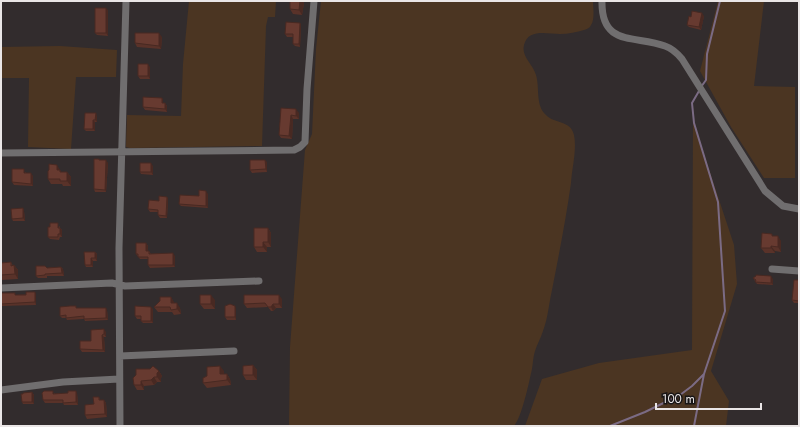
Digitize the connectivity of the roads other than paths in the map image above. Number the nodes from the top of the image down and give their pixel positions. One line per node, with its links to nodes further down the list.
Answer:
1 (126, 1): 4 (street)
2 (314, 1): 4 (street)
3 (602, 1): 6 (street)
4 (121, 152): 5 (street); 10 (street)
5 (1, 153)
6 (799, 209)
7 (772, 269): 8 (street)
8 (799, 271)
9 (259, 281): 10 (street)
10 (119, 285): 11 (street); 13 (street)
11 (1, 288)
12 (234, 351): 13 (street)
13 (120, 356): 14 (street)
14 (119, 379): 15 (street); 16 (street)
15 (1, 390)
16 (120, 426)

